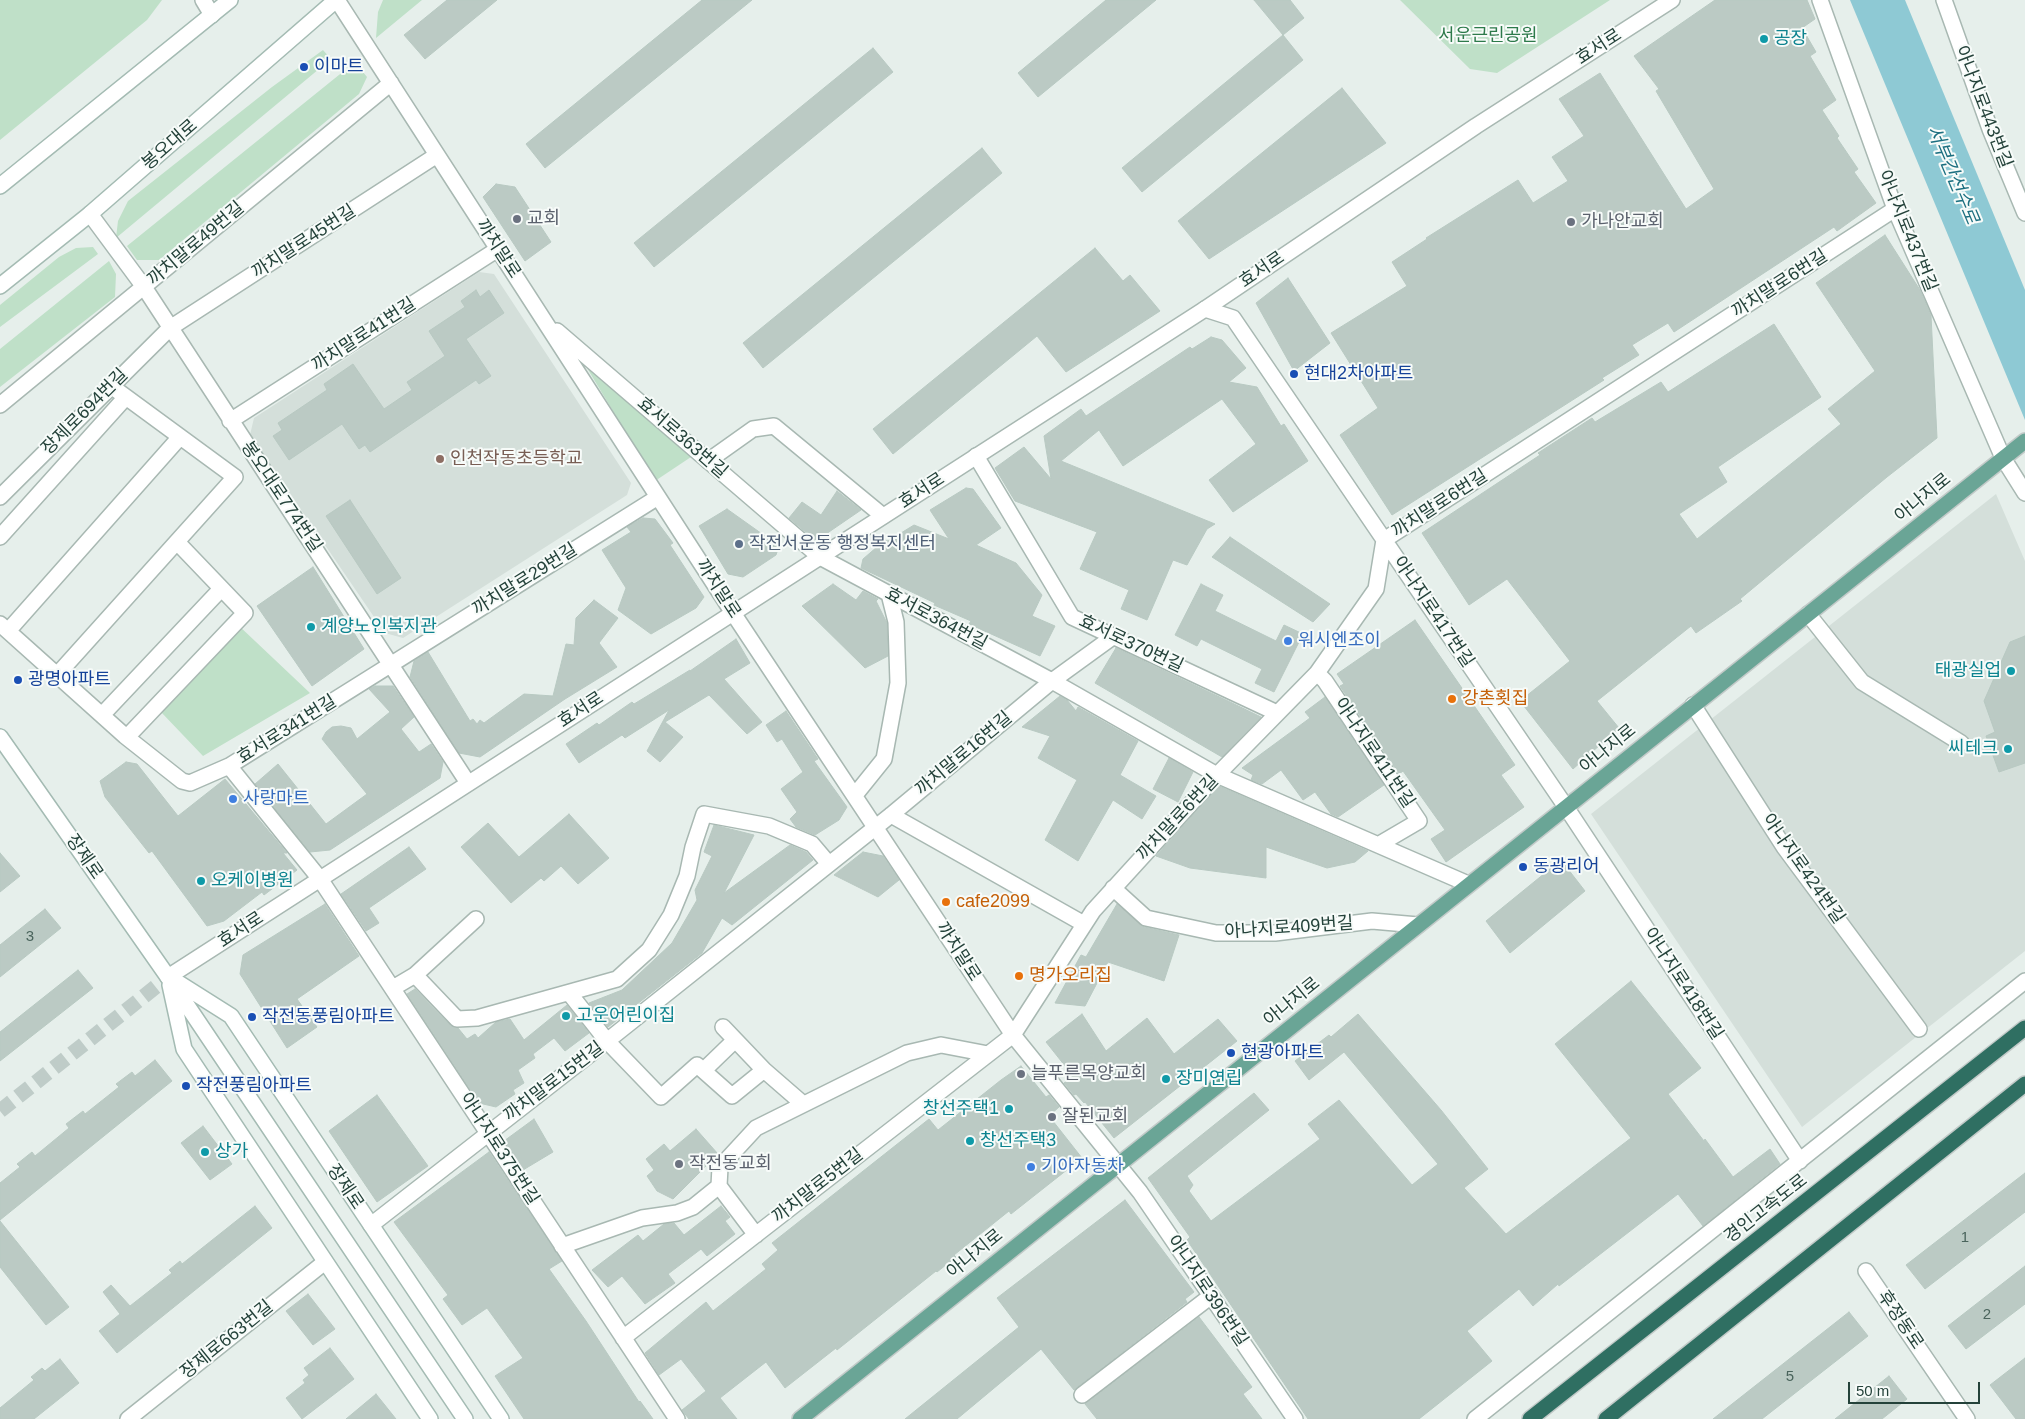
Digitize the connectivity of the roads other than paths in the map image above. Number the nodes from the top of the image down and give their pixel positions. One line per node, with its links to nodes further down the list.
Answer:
1 (203, 0): 7 (street)
2 (230, 0): 7 (street)
3 (336, 0): 8 (street, 까치말로); 13 (street, 봉오대로)
4 (1672, 0): 17 (street, 효서로)
5 (1820, 0): 11 (street, 아나지로437번길)
6 (1944, 0): 12 (street, 아나지로443번길)
7 (212, 15): 10 (street)
8 (391, 83): 9 (street, 까치말로); 16 (street, 까치말로49번길)
9 (438, 155): 14 (street, 까치말로); 19 (street, 까치말로45번길)
10 (0, 186)
11 (1895, 209): 25 (street, 아나지로437번길); 33 (street, 까치말로6번길)
12 (2025, 213)
13 (90, 214): 15 (street, 봉오대로); 16 (street, 봉오대로774번길)
14 (498, 249): 18 (street, 까치말로); 23 (street, 까치말로41번길)
15 (0, 286)
16 (144, 287): 19 (street, 봉오대로774번길); 22 (street, 까치말로49번길)
17 (1205, 308): 26 (street, 효서로); 33 (street, 아나지로417번길)
18 (544, 320): 27 (street, 효서로363번길); 30 (street, 까치말로)
19 (170, 328): 20 (street, 장제로694번길); 23 (street, 봉오대로774번길)
20 (111, 386): 21 (street); 29 (street, 장제로694번길)
21 (126, 397): 24 (street); 32 (street)
22 (0, 405)
23 (230, 421): 42 (street, 봉오대로774번길)
24 (180, 437): 34 (street); 40 (street)
25 (2015, 449): 28 (street, 아나지로437번길); 39 (main road, 아나지로)
26 (976, 456): 31 (street, 효서로); 41 (street, 효서로370번길)
27 (708, 461): 31 (street); 35 (street, 효서로363번길)
28 (2025, 493)
29 (0, 497)
30 (658, 497): 38 (street, 까치말로); 42 (street, 까치말로29번길)
31 (883, 516): 35 (street, 효서로)
32 (0, 537)
33 (1384, 540): 43 (street, 까치말로6번길); 56 (street, 아나지로417번길)
34 (177, 542): 36 (street); 44 (street)
35 (820, 557): 37 (street, 효서로364번길); 38 (street, 효서로)
36 (221, 589): 48 (street); 50 (street)
37 (889, 594): 45 (street, 효서로364번길); 55 (street)
38 (733, 613): 54 (street, 효서로); 55 (street, 까치말로)
39 (1808, 614): 46 (main road, 아나지로); 51 (street)
40 (4, 627): 44 (street)
41 (1114, 636): 45 (street, 까치말로16번길); 47 (street, 효서로370번길)
42 (391, 664): 52 (street, 효서로341번길); 54 (street, 봉오대로774번길)
43 (1317, 672): 47 (street, 까치말로6번길); 59 (street, 아나지로411번길)
44 (57, 675): 48 (street)
45 (1052, 681): 53 (street, 효서로364번길); 57 (street, 까치말로16번길)
46 (1693, 705): 56 (main road, 아나지로); 74 (street, 아나지로424번길)
47 (1277, 713): 53 (street, 까치말로6번길)
48 (102, 715): 50 (street)
49 (0, 737): 68 (street, 장제로)
50 (127, 737): 52 (street)
51 (1961, 743)
52 (230, 766): 61 (street, 효서로341번길)
53 (1218, 775): 59 (street); 63 (street, 까치말로6번길)
54 (468, 784): 61 (street, 효서로)
55 (855, 795): 58 (street, 까치말로)
56 (1566, 807): 62 (main road, 아나지로); 84 (street, 아나지로418번길)
57 (890, 815): 58 (street, 까치말로16번길); 65 (street)
58 (876, 827): 60 (street, 까치말로15번길); 75 (street, 까치말로)
59 (1378, 845): 62 (street)
60 (829, 864): 71 (street); 76 (street, 까치말로15번길)
61 (320, 879): 68 (street, 효서로); 70 (street, 아나지로375번길)
62 (1468, 884): 66 (main road, 아나지로)
63 (1113, 888): 65 (street, 까치말로6번길); 66 (street, 아나지로409번길)
64 (476, 919): 67 (street)
65 (1084, 924): 75 (street, 까치말로6번길)
66 (1418, 925): 85 (main road, 아나지로)
67 (415, 975): 70 (street); 71 (street)
68 (168, 976): 87 (street, 장제로); 90 (street, 장제로); 97 (street, 장제로)
69 (2025, 981): 84 (street)
70 (392, 988): 83 (street, 아나지로375번길)
71 (570, 994): 76 (street)
72 (723, 1027): 77 (street)
73 (2025, 1028): 103 (highway, 경인고속도로)
74 (1919, 1029)
75 (1013, 1034): 78 (street, 까치말로5번길); 85 (street, 까치말로)
76 (608, 1041): 79 (street); 83 (street, 까치말로15번길)
77 (734, 1041): 79 (street); 80 (street)
78 (988, 1054): 82 (street); 88 (street, 까치말로5번길)
79 (704, 1070): 80 (street)
80 (764, 1070): 82 (street)
81 (2025, 1084): 104 (highway)
82 (802, 1103): 86 (street)
83 (488, 1133): 87 (street, 까치말로15번길); 89 (street, 아나지로375번길)
84 (1800, 1161): 102 (street)
85 (1118, 1165): 92 (street, 아나지로396번길); 100 (main road, 아나지로)
86 (719, 1186): 88 (street); 89 (street)
87 (371, 1225): 98 (street, 장제로)
88 (756, 1235): 93 (street, 까치말로5번길)
89 (562, 1246): 93 (street, 아나지로375번길)
90 (325, 1262): 95 (street, 장제로663번길); 96 (street, 장제로)
91 (1866, 1271): 105 (street, 후정동로)
92 (1211, 1296): 94 (street); 101 (street, 아나지로396번길)
93 (624, 1338): 99 (street, 아나지로375번길)
94 (1082, 1394)
95 (128, 1419)
96 (430, 1419)
97 (465, 1419)
98 (501, 1419)
99 (677, 1419)
100 (800, 1419)
101 (1294, 1419)
102 (1475, 1419)
103 (1530, 1419)
104 (1606, 1419)
105 (1967, 1419)

